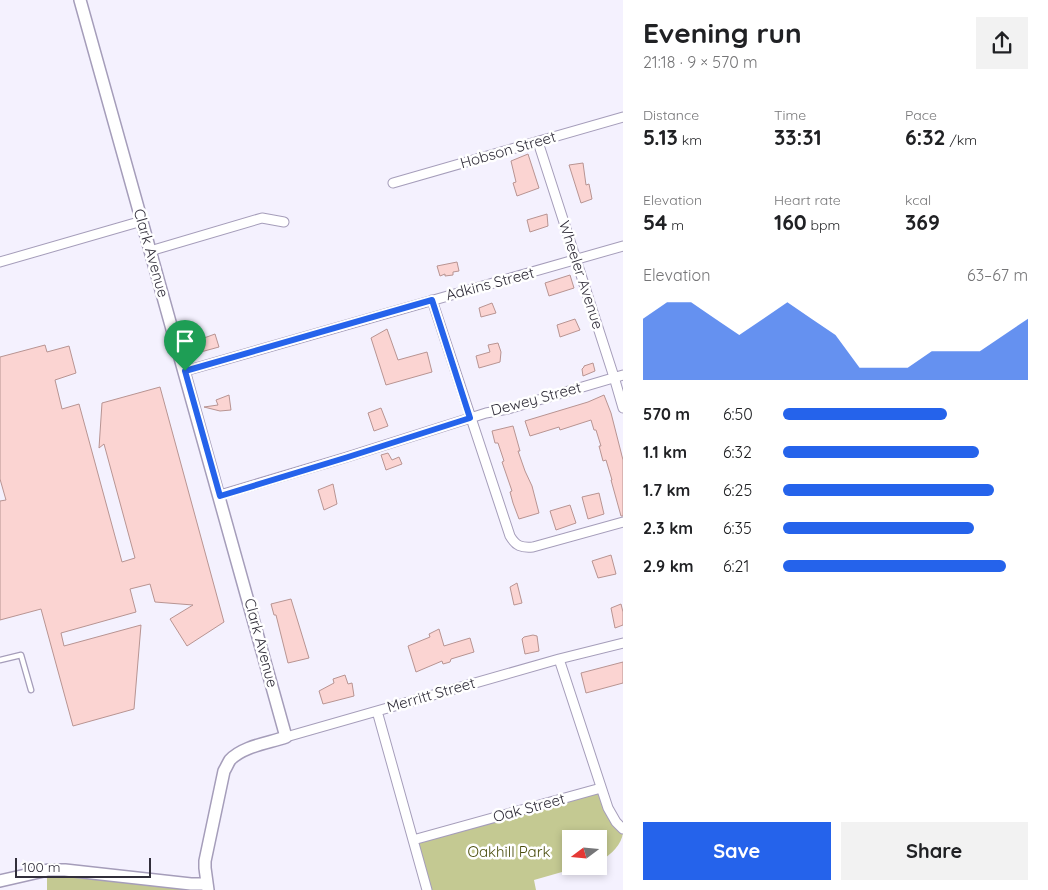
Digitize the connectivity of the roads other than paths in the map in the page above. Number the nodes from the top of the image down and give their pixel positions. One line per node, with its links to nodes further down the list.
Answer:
1 (80, 0): 5 (street, Clark Avenue)
2 (623, 117): 3 (street, Hobson Street)
3 (538, 142): 4 (street, Hobson Street); 9 (street, Wheeler Avenue)
4 (393, 183)
5 (142, 221): 8 (street, Clark Avenue); 10 (street)
6 (284, 222): 8 (street)
7 (623, 246): 9 (street, Adkins Street)
8 (150, 251): 12 (street, Clark Avenue)
9 (576, 260): 11 (street, Adkins Street); 13 (street, Wheeler Avenue)
10 (0, 262)
11 (432, 300): 12 (street, Adkins Street); 15 (street)
12 (185, 371): 16 (street, Clark Avenue)
13 (619, 376): 14 (street, Wheeler Avenue); 15 (street, Dewey Street)
14 (623, 408)
15 (470, 418): 16 (street, Dewey Street); 17 (street)
16 (220, 496): 23 (street, Clark Avenue)
17 (623, 522)
18 (623, 643): 19 (street, Merritt Street)
19 (559, 659): 22 (street, Merritt Street); 24 (street)
20 (0, 660): 21 (lane)
21 (31, 690)
22 (377, 711): 23 (street, Merritt Street); 26 (street)
23 (286, 737): 28 (street, Merritt Street)
24 (601, 788): 25 (street); 26 (street, Oak Street)
25 (623, 829)
26 (412, 840): 29 (street)
27 (0, 881): 28 (street)
28 (208, 887)
29 (426, 890)

